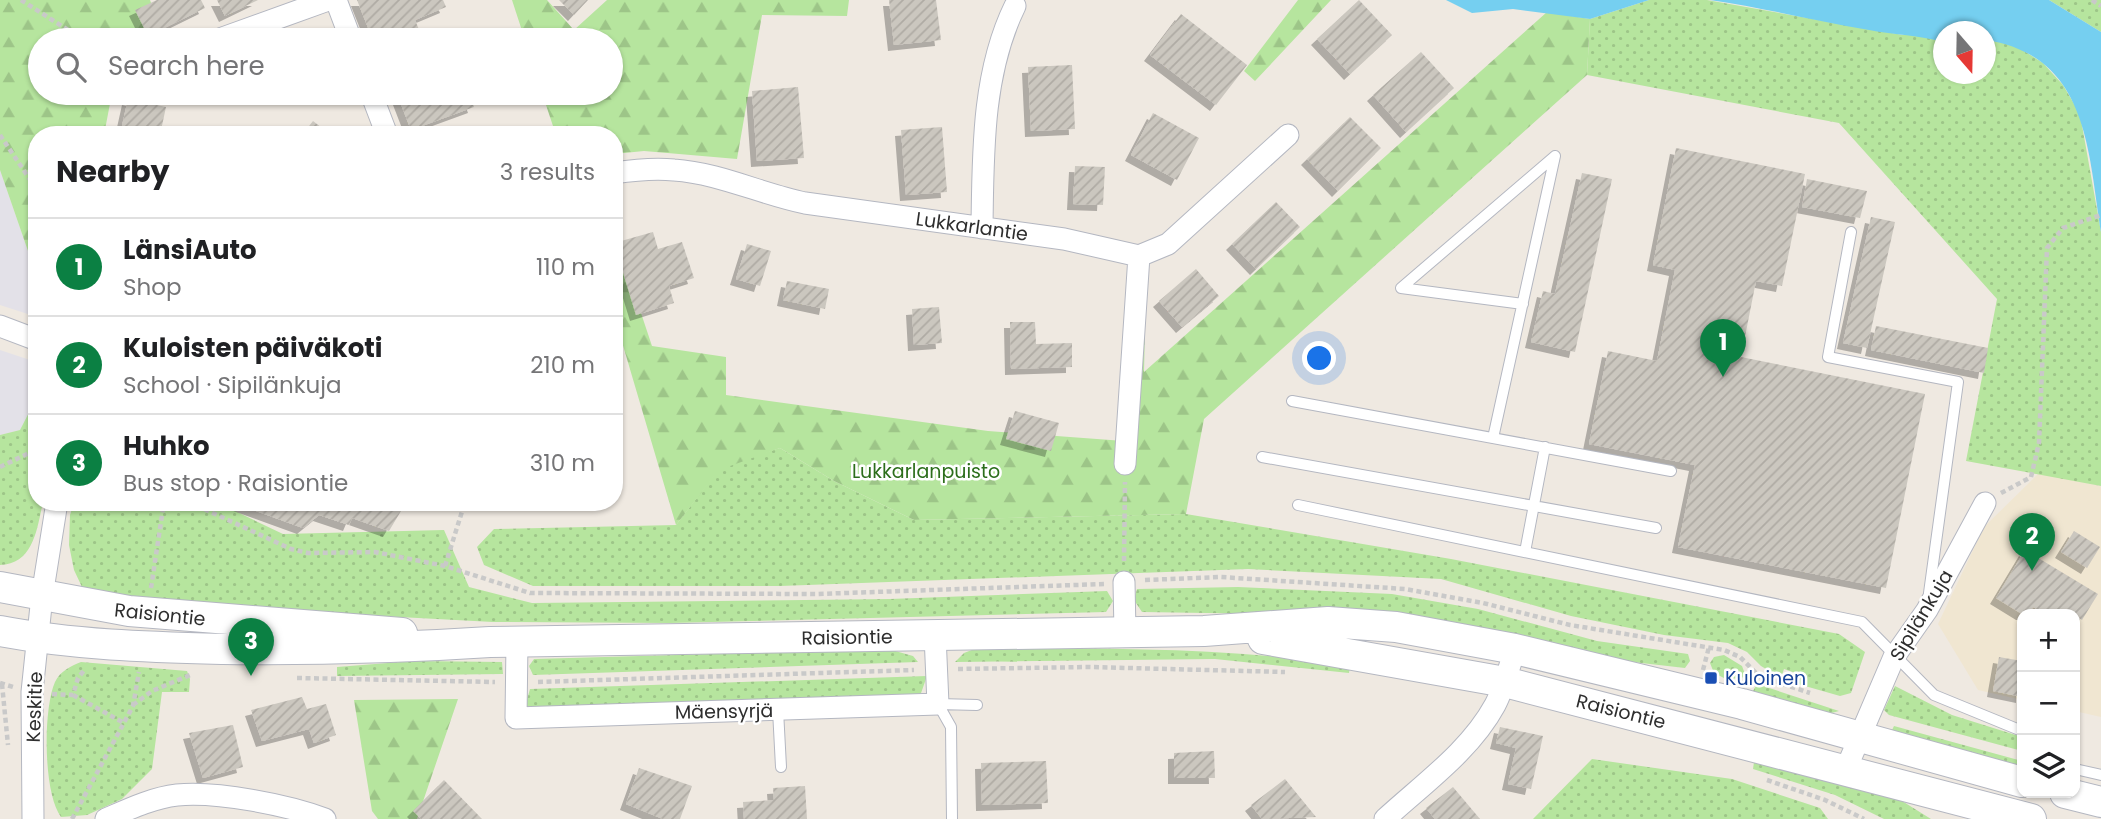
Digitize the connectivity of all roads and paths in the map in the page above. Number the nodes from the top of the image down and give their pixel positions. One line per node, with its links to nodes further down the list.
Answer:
1 (21, 0): 7 (path)
2 (328, 0): 8 (street)
3 (336, 0): 9 (street)
4 (2092, 0): 6 (path)
5 (1015, 6): 17 (street)
6 (2101, 6)
7 (65, 28)
8 (250, 28)
9 (346, 28)
10 (376, 105): 11 (street)
11 (384, 126)
12 (0, 135): 15 (path)
13 (1288, 135): 19 (street)
14 (623, 173): 17 (street, Lukkarlantie)
15 (28, 175)
16 (2101, 215): 31 (path)
17 (982, 228): 19 (street, Lukkarlantie)
18 (1851, 232): 45 (lane)
19 (1139, 256): 28 (street)
20 (1523, 304): 20 (lane); 24 (lane)
21 (0, 326): 22 (street)
22 (28, 337)
23 (1292, 401): 24 (lane)
24 (1493, 438): 25 (lane)
25 (1545, 447): 30 (lane); 33 (lane)
26 (28, 453): 29 (path)
27 (1262, 457): 33 (lane)
28 (1125, 464): 41 (path)
29 (0, 467)
30 (1671, 471)
31 (1986, 503): 45 (street, Sipilänkuja)
32 (1298, 505): 39 (lane)
33 (1535, 506): 38 (lane); 39 (lane)
34 (56, 511): 44 (street)
35 (163, 511): 43 (path)
36 (208, 511): 40 (path)
37 (462, 511): 40 (path)
38 (1657, 528)
39 (1525, 552): 54 (lane)
40 (445, 566): 41 (path)
41 (1124, 582): 48 (street); 52 (path)
42 (0, 587): 44 (main road, Raisiontie)
43 (150, 591)
44 (42, 596): 50 (street, Keskitie); 51 (main road, Raisiontie)
45 (1927, 610): 54 (street, Sipilänkuja)
46 (0, 631): 50 (main road, Raisiontie)
47 (1204, 631): 48 (main road, Raisiontie); 53 (main road, Raisiontie); 58 (main road, Raisiontie)
48 (1125, 632): 49 (main road, Raisiontie)
49 (935, 635): 51 (main road, Raisiontie); 61 (street)
50 (37, 638): 51 (main road, Raisiontie); 76 (street, Keskitie)
51 (503, 642): 64 (street, Mäensyrjä)
52 (1709, 647): 57 (path); 60 (path)
53 (1515, 649): 58 (street); 67 (main road, Raisiontie)
54 (1894, 657): 66 (lane); 67 (street, Sipilänkuja)
55 (140, 667): 63 (path)
56 (194, 673): 63 (path)
57 (1701, 675)
58 (1504, 682): 69 (main road, Raisiontie); 81 (street)
59 (73, 695): 65 (path)
60 (1821, 696)
61 (938, 704): 62 (lane); 64 (street, Mäensyrjä); 80 (lane)
62 (977, 705)
63 (133, 706): 65 (path)
64 (778, 710): 68 (lane)
65 (124, 723): 77 (path)
66 (2017, 729)
67 (1861, 736): 69 (street, Sipilänkuja); 72 (main road, Raisiontie)
68 (781, 767)
69 (1846, 769): 75 (main road, Raisiontie)
70 (2080, 770): 71 (lane)
71 (2101, 775)
72 (2016, 780): 75 (main road)
73 (2080, 797): 74 (main road)
74 (2101, 802)
75 (2001, 815): 82 (main road, Raisiontie)
76 (33, 819)
77 (72, 819)
78 (106, 819): 79 (street)
79 (326, 819)
80 (952, 819)
81 (1385, 819)
82 (2031, 819)

